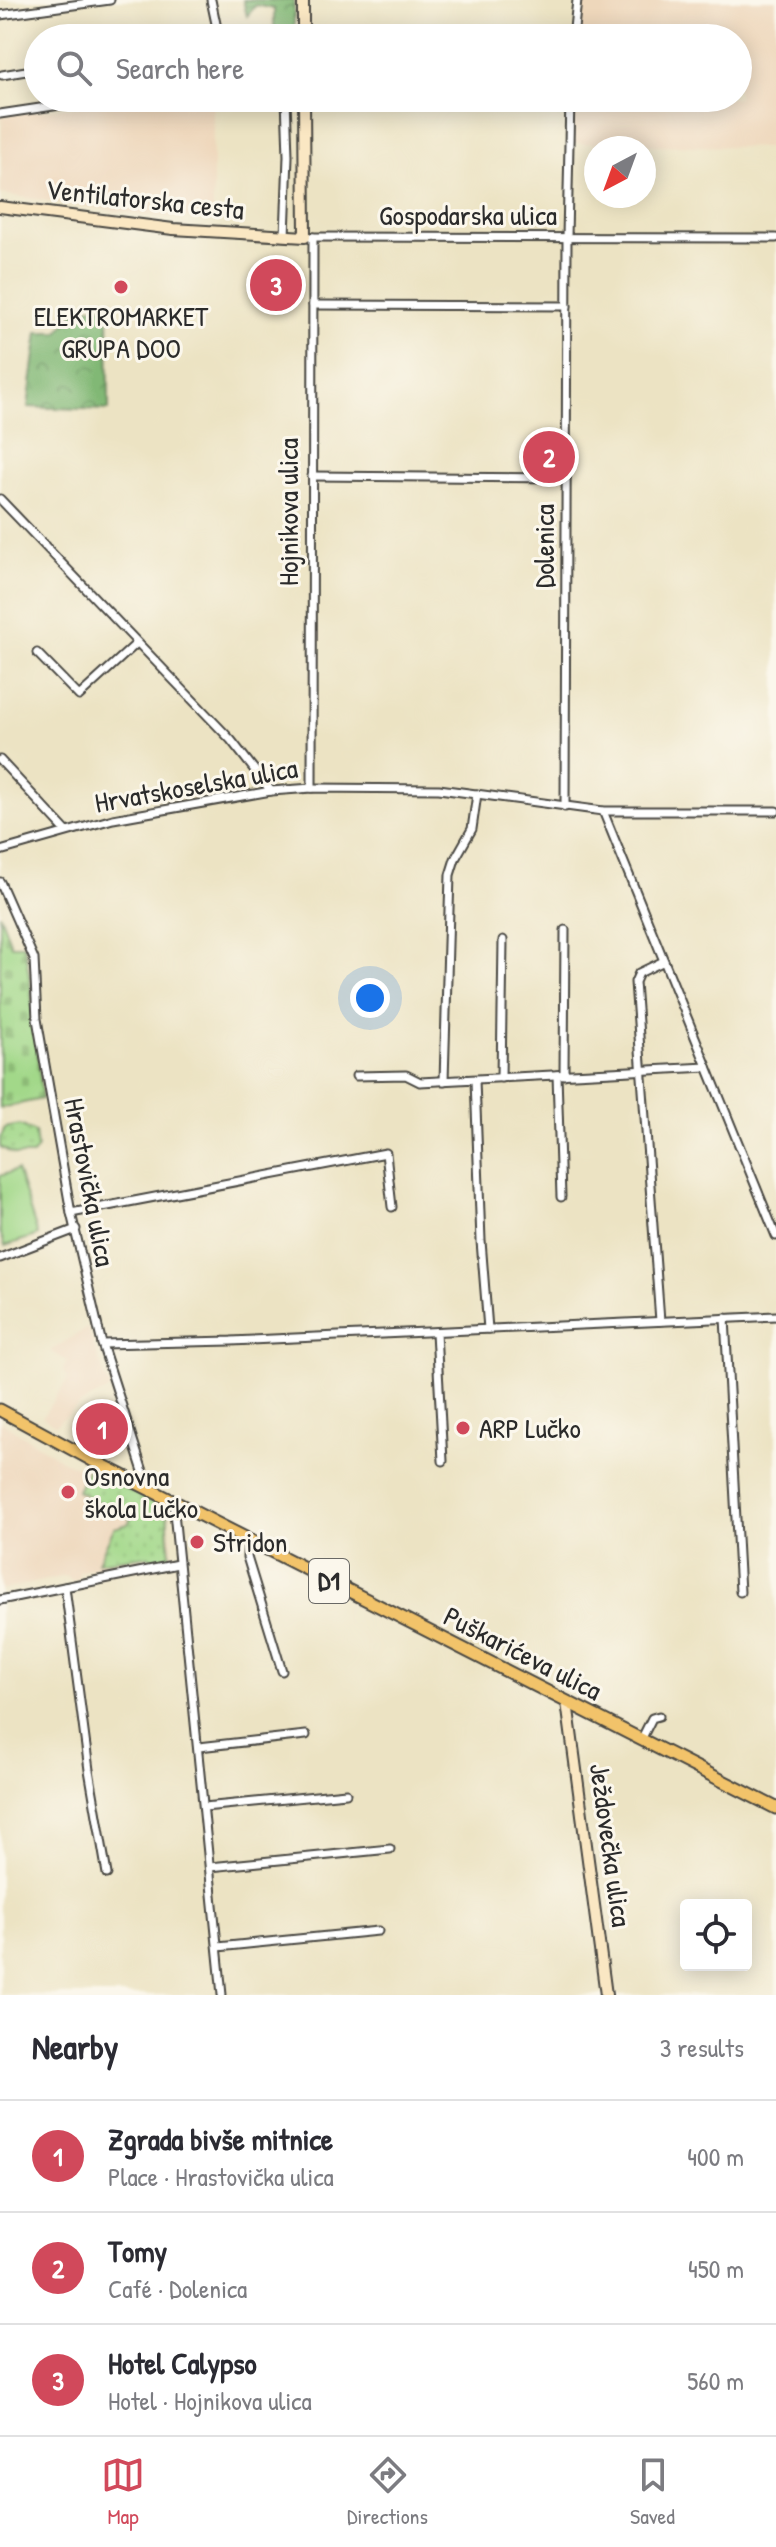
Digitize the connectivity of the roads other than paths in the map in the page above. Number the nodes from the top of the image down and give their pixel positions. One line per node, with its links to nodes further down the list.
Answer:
1 (110, 0): 5 (street)
2 (211, 0): 6 (street)
3 (303, 0): 7 (main road)
4 (577, 0): 8 (street)
5 (0, 15)
6 (216, 24)
7 (303, 24)
8 (574, 24)
9 (24, 71): 10 (street)
10 (2, 75)
11 (24, 110): 15 (street)
12 (286, 112): 17 (street, Ventilatorska cesta)
13 (305, 112): 18 (main road, Hojnikova ulica)
14 (570, 112): 19 (street, Dolenica)
15 (0, 114)
16 (0, 207): 17 (main road, Ventilatorska cesta)
17 (285, 236): 18 (main road, Ventilatorska cesta)
18 (309, 237): 19 (street, Gospodarska ulica); 21 (street, Hojnikova ulica)
19 (567, 237): 20 (street, Gospodarska ulica); 22 (street, Dolenica)
20 (776, 238)
21 (313, 305): 22 (street); 23 (street, Hojnikova ulica)
22 (567, 306): 24 (street, Dolenica)
23 (312, 476): 24 (street); 29 (street, Hojnikova ulica)
24 (566, 478): 32 (street, Dolenica)
25 (0, 499): 26 (street)
26 (137, 643): 27 (street); 30 (street)
27 (37, 653)
28 (0, 760): 35 (street, Hrvatskoselska ulica)
29 (312, 788): 30 (street, Hrvatskoselska ulica); 31 (street, Hrvatskoselska ulica)
30 (271, 791): 35 (street, Hrvatskoselska ulica)
31 (477, 794): 32 (street, Hrvatskoselska ulica); 47 (street)
32 (565, 807): 33 (street, Hrvatskoselska ulica)
33 (603, 811): 34 (street, Hrvatskoselska ulica); 40 (street)
34 (776, 811)
35 (66, 831): 36 (street, Hrvatskoselska ulica)
36 (0, 851)
37 (0, 882): 50 (street, Hrastovička ulica)
38 (565, 930): 43 (street)
39 (503, 940): 45 (street)
40 (664, 961): 41 (street); 42 (street)
41 (707, 1067): 42 (street); 52 (street)
42 (640, 1071): 43 (street); 56 (street)
43 (560, 1075): 45 (street); 48 (street)
44 (356, 1076): 47 (street)
45 (501, 1078): 46 (street)
46 (475, 1080): 47 (street); 57 (street)
47 (444, 1081)
48 (561, 1197)
49 (392, 1207): 50 (street)
50 (71, 1213): 51 (street, Hrastovička ulica)
51 (76, 1229): 53 (street); 59 (street, Hrastovička ulica)
52 (776, 1236)
53 (0, 1258)
54 (776, 1316): 55 (street)
55 (725, 1318): 56 (street); 67 (street)
56 (660, 1321): 57 (street)
57 (488, 1329): 58 (street)
58 (436, 1332): 59 (street); 61 (street)
59 (102, 1344): 62 (street, Hrastovička ulica)
60 (0, 1410): 62 (main road, Puškarićeva ulica / D1)
61 (443, 1461)
62 (149, 1490): 63 (main road, Puškarićeva ulica / D1)
63 (173, 1502): 64 (main road, Puškarićeva ulica / D1); 65 (street)
64 (248, 1540): 69 (street); 70 (main road, Puškarićeva ulica / D1)
65 (178, 1564): 66 (street); 74 (street)
66 (65, 1587): 68 (street); 80 (street)
67 (740, 1592)
68 (0, 1600)
69 (282, 1671)
70 (567, 1702): 73 (main road, Puškarićeva ulica / D1); 84 (main road, Ježdovečka ulica)
71 (659, 1716): 73 (street)
72 (306, 1735): 74 (street)
73 (641, 1740): 77 (main road, Puškarićeva ulica / D1)
74 (199, 1747): 76 (street)
75 (346, 1793): 76 (street)
76 (204, 1807): 79 (street)
77 (776, 1808)
78 (390, 1849): 79 (street)
79 (210, 1867): 82 (street)
80 (107, 1874)
81 (378, 1931): 82 (street)
82 (218, 1947): 83 (street)
83 (222, 1995)
84 (606, 1995)

